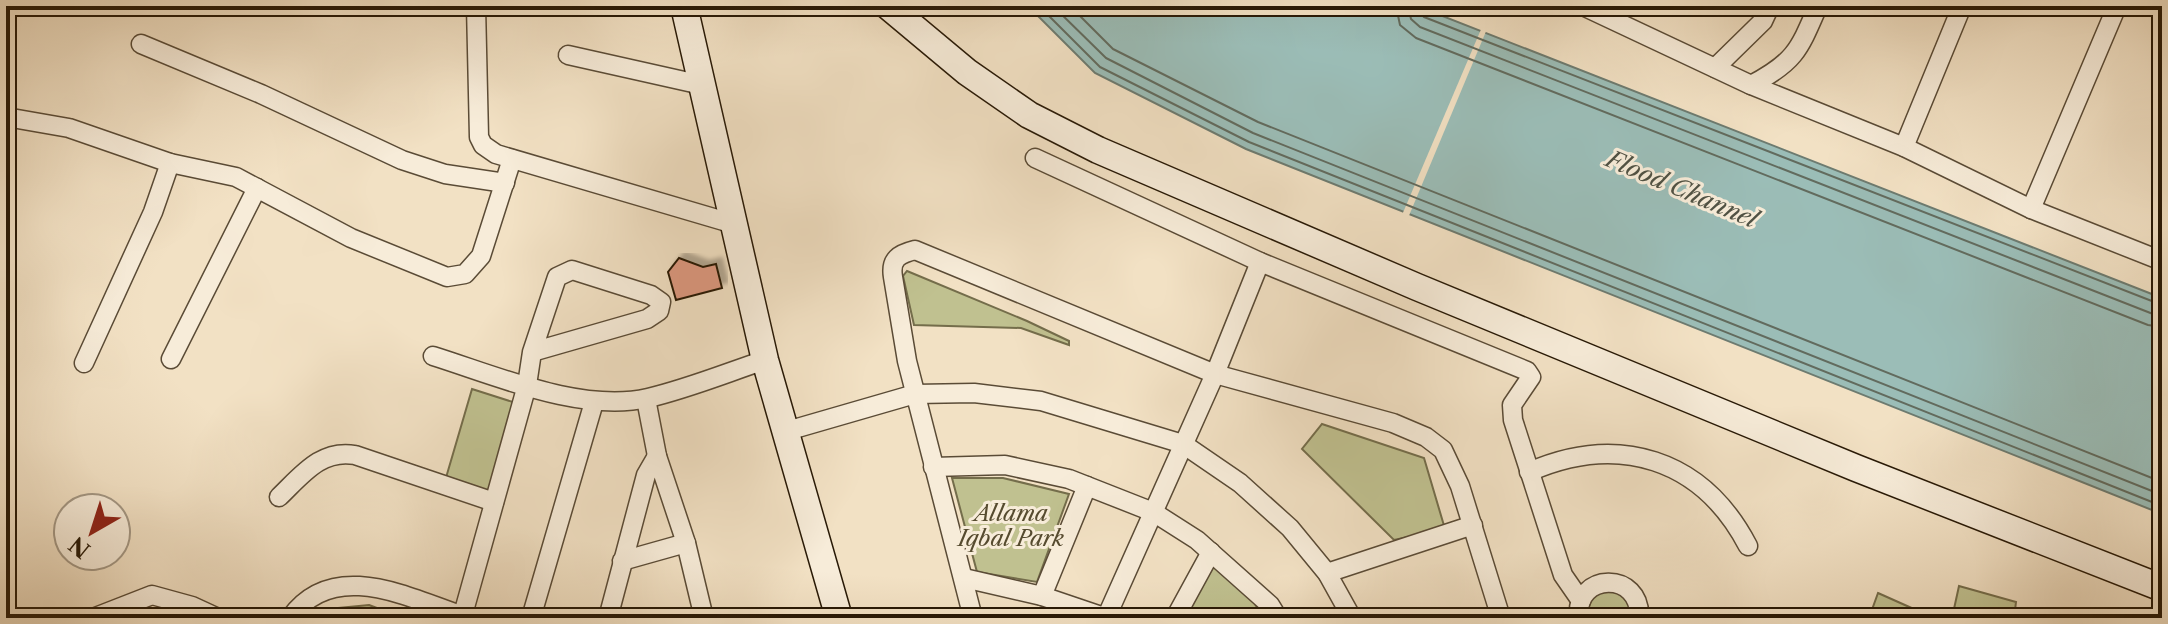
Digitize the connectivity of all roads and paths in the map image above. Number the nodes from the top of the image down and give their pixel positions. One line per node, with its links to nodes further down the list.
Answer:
1 (476, 6): 17 (street)
2 (684, 6): 12 (main road)
3 (888, 6): 51 (main road)
4 (1583, 6): 11 (street)
5 (1770, 6): 11 (street)
6 (1818, 6): 13 (street)
7 (1962, 6): 15 (street)
8 (2117, 6): 21 (street)
9 (141, 44): 19 (street)
10 (568, 55): 12 (street)
11 (1715, 68): 13 (street)
12 (702, 85): 22 (main road)
13 (1751, 85): 15 (street)
14 (6, 117): 18 (street)
15 (1904, 147): 21 (street)
16 (1035, 158): 24 (street)
17 (512, 159): 19 (street); 22 (street)
18 (170, 163): 20 (street); 29 (street)
19 (505, 183): 20 (street)
20 (257, 188): 27 (street)
21 (2031, 209): 23 (street)
22 (734, 224): 28 (main road)
23 (2162, 261)
24 (1260, 262): 30 (street); 39 (street)
25 (532, 352): 25 (street); 31 (street)
26 (433, 356): 31 (street)
27 (171, 359)
28 (765, 360): 33 (street); 35 (main road)
29 (84, 363)
30 (1215, 374): 32 (street); 36 (street); 44 (street)
31 (527, 385): 34 (street); 42 (street)
32 (915, 394): 35 (street); 36 (street); 38 (street)
33 (646, 399): 34 (street); 37 (street)
34 (594, 402): 58 (street)
35 (787, 431): 61 (main road)
36 (1183, 444): 43 (street); 49 (street)
37 (657, 456): 45 (street); 48 (street)
38 (933, 467): 40 (street); 50 (street)
39 (1529, 472): 46 (street); 53 (street)
40 (1087, 486): 43 (street); 52 (street)
41 (279, 497): 42 (street)
42 (494, 502): 55 (street)
43 (1153, 512): 47 (street); 63 (street)
44 (1473, 525): 49 (street); 67 (street)
45 (686, 543): 48 (street); 60 (street)
46 (1748, 546)
47 (1211, 552): 64 (street); 65 (street)
48 (622, 561): 59 (street)
49 (1327, 573): 66 (street)
50 (964, 578): 52 (street); 62 (street)
51 (2162, 588)
52 (1042, 596): 63 (street)
53 (1580, 609): 68 (street)
54 (216, 617): 56 (street)
55 (462, 617): 57 (street)
56 (93, 618)
57 (290, 618)
58 (531, 618)
59 (608, 618)
60 (704, 618)
61 (839, 618)
62 (973, 618)
63 (1106, 618)
64 (1175, 618)
65 (1278, 618)
66 (1352, 618)
67 (1501, 618)
68 (1639, 618)

